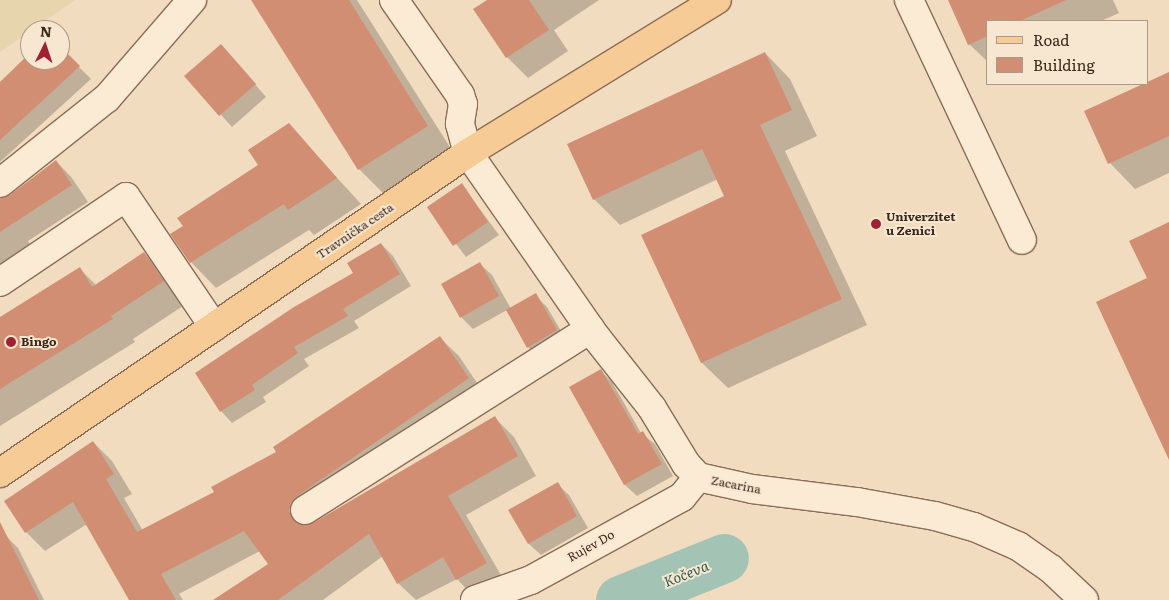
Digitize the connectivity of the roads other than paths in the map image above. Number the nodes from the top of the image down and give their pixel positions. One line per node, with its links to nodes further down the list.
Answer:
1 (192, 0): 6 (street)
2 (394, 0): 5 (street, Zacarina)
3 (717, 0): 5 (main road, Travnička cesta)
4 (910, 0): 7 (street)
5 (468, 153): 9 (main road, Travnička cesta); 10 (street, Zacarina)
6 (0, 183)
7 (1022, 240)
8 (0, 282): 9 (street)
9 (214, 326): 11 (main road, Travnička cesta)
10 (590, 329): 12 (street, Zacarina); 13 (street)
11 (0, 473)
12 (698, 477): 14 (street, Rujev Do); 15 (street, Zacarina)
13 (305, 510)
14 (475, 600)
15 (1084, 600)

